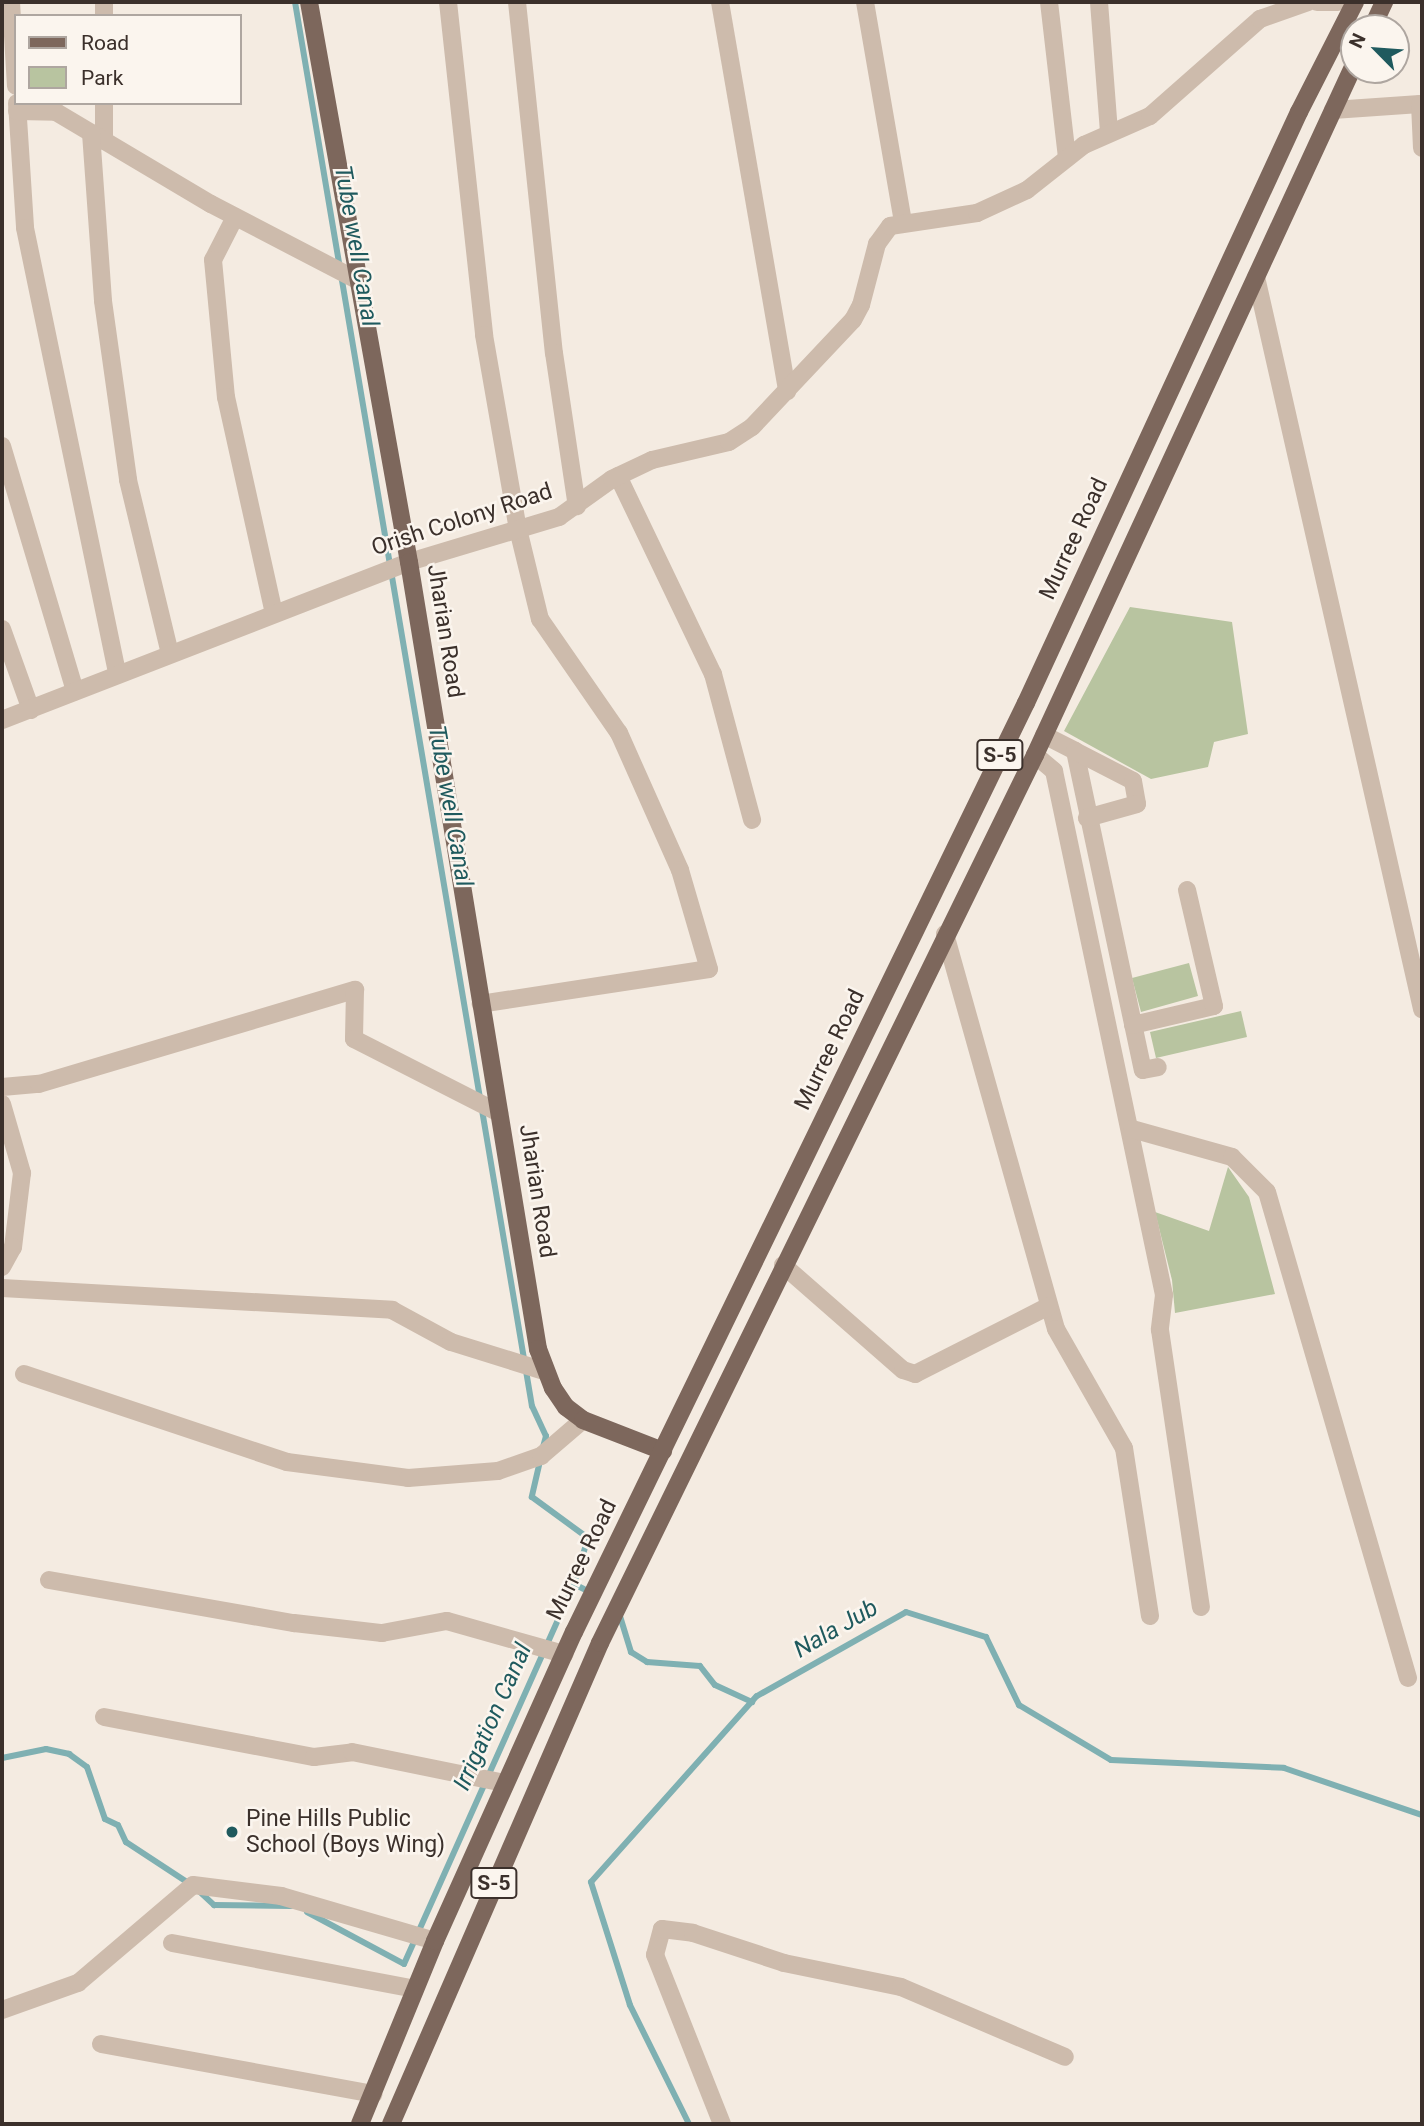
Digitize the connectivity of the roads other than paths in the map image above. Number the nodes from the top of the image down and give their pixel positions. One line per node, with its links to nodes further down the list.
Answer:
1 (10, 2): 14 (street)
2 (309, 2): 26 (main road, Jharian Road)
3 (448, 2): 31 (street)
4 (517, 2): 30 (street)
5 (720, 2): 27 (street)
6 (866, 2): 24 (street)
7 (1049, 2): 22 (street)
8 (1099, 2): 19 (street)
9 (1308, 2): 13 (street)
10 (1317, 2): 11 (street)
11 (1338, 2)
12 (1355, 2): 33 (main road, Murree Road / S-5)
13 (1259, 10): 19 (street)
14 (14, 58)
15 (1345, 84): 18 (main road, S-5)
16 (104, 105): 20 (street)
17 (17, 107): 20 (street); 38 (street)
18 (1333, 110): 21 (street); 25 (main road, S-5)
19 (1109, 132): 22 (street)
20 (98, 137): 23 (street); 37 (street)
21 (1422, 148)
22 (1067, 158): 24 (street)
23 (235, 217): 26 (street); 35 (street)
24 (903, 222): 27 (street, Orish Colony Road)
25 (1256, 277): 34 (main road, S-5); 50 (street)
26 (359, 281): 32 (main road, Jharian Road)
27 (787, 391): 29 (street, Orish Colony Road)
28 (2, 446): 39 (street)
29 (618, 476): 30 (street, Orish Colony Road); 46 (street)
30 (577, 506): 31 (street, Orish Colony Road)
31 (518, 529): 32 (street, Orish Colony Road); 49 (street)
32 (409, 562): 35 (street, Orish Colony Road); 49 (main road, Jharian Road)
33 (1079, 588): 34 (main road); 58 (main road, Murree Road / S-5)
34 (1106, 600): 42 (main road, S-5)
35 (274, 614): 37 (street, Orish Colony Road)
36 (2, 629): 40 (street)
37 (170, 653): 38 (street, Orish Colony Road)
38 (117, 673): 39 (street, Orish Colony Road)
39 (75, 691): 40 (street, Orish Colony Road)
40 (31, 710): 41 (street, Orish Colony Road)
41 (2, 720)
42 (1044, 735): 43 (street); 44 (main road, S-5)
43 (1074, 751): 45 (street); 45 (street)
44 (1035, 755): 48 (main road, S-5); 56 (street)
45 (1087, 818): 51 (street)
46 (752, 820)
47 (1186, 890): 51 (street)
48 (946, 934): 59 (main road, S-5); 64 (street)
49 (481, 1004): 55 (main road, Jharian Road)
50 (1422, 1009)
51 (1133, 1025): 52 (street)
52 (1158, 1067)
53 (2, 1087): 55 (street)
54 (2, 1104): 57 (street)
55 (499, 1113): 65 (main road, Jharian Road)
56 (1132, 1129): 70 (street); 73 (street)
57 (9, 1156): 60 (street)
58 (802, 1165): 59 (main road); 68 (main road, Murree Road / S-5)
59 (826, 1176): 61 (main road, S-5)
60 (8, 1235): 62 (street)
61 (783, 1265): 64 (street); 77 (main road, S-5)
62 (2, 1267)
63 (2, 1288): 65 (street)
64 (1049, 1306): 71 (street)
65 (544, 1371): 67 (main road, Jharian Road)
66 (24, 1374): 67 (street)
67 (583, 1420): 68 (main road, Jharian Road)
68 (663, 1451): 72 (main road, Murree Road / S-5)
69 (49, 1580): 72 (street)
70 (1201, 1607)
71 (1150, 1616)
72 (564, 1654): 75 (main road, Murree Road / S-5)
73 (1408, 1678)
74 (104, 1717): 75 (street)
75 (505, 1783): 76 (main road, Murree Road / S-5)
76 (478, 1843): 77 (main road); 78 (main road, Murree Road / S-5)
77 (507, 1854): 86 (main road, S-5)
78 (435, 1941): 80 (main road, Murree Road / S-5); 81 (street)
79 (172, 1943): 80 (street)
80 (415, 1989): 84 (main road, Murree Road / S-5)
81 (2, 2010)
82 (101, 2044): 84 (street)
83 (1065, 2057): 87 (street)
84 (373, 2094): 85 (main road, Murree Road / S-5)
85 (360, 2123)
86 (391, 2124)
87 (722, 2124)

